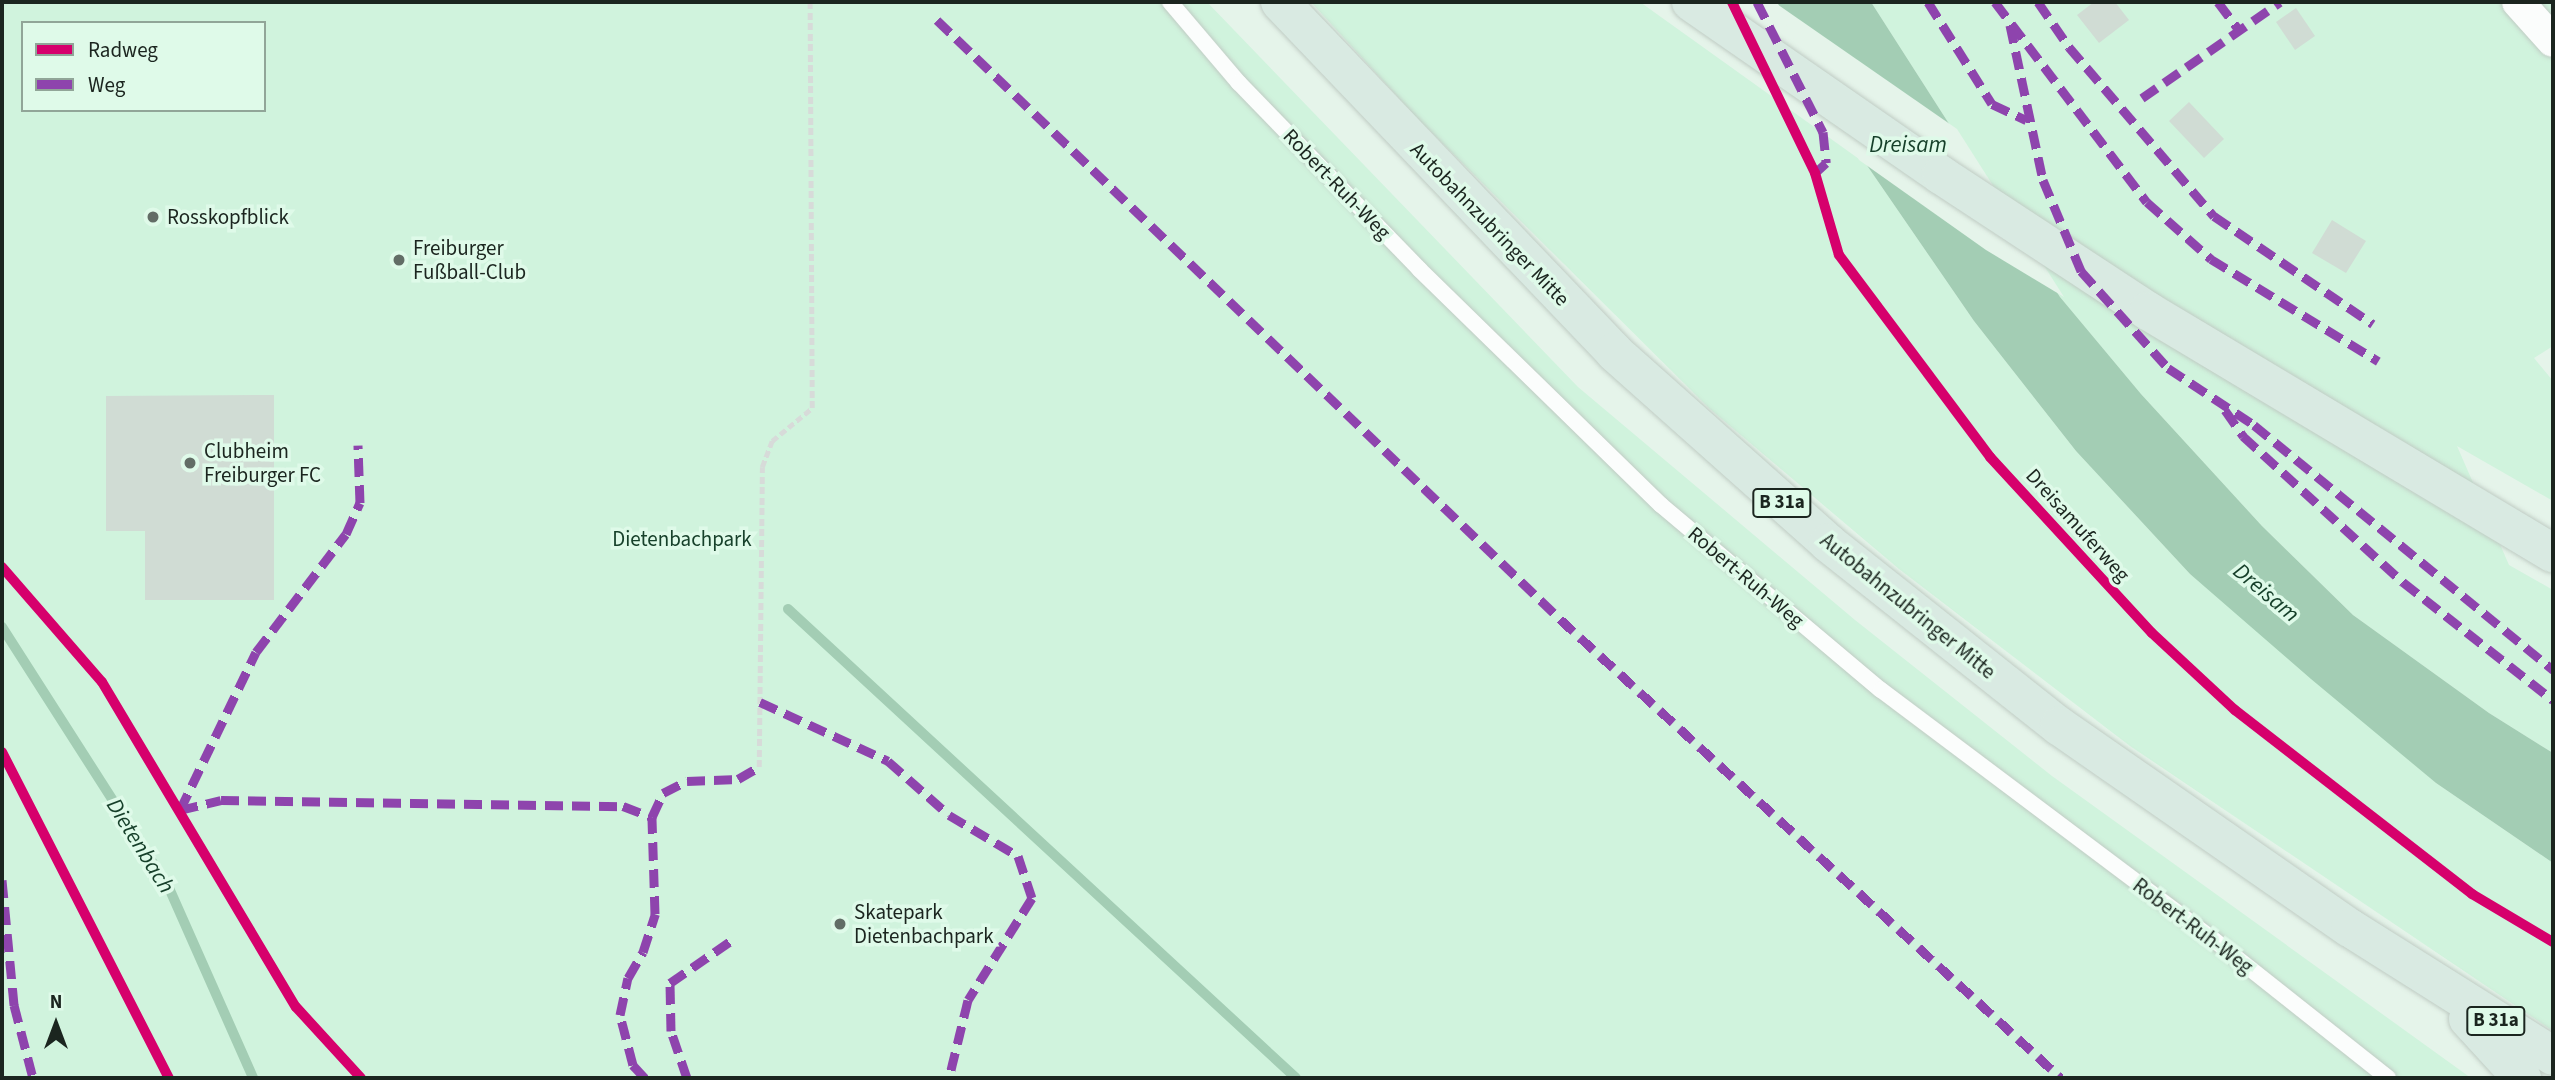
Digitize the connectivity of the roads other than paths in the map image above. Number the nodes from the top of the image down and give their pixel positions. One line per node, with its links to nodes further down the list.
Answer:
1 (1170, 2): 9 (lane, Robert-Ruh-Weg)
2 (1280, 2): 7 (highway, Autobahnzubringer Mitte / B 31a)
3 (1691, 2): 6 (highway)
4 (2518, 2): 5 (street)
5 (2553, 41)
6 (2553, 553)
7 (2438, 986): 8 (highway, Autobahnzubringer Mitte / B 31a); 10 (highway, B 31a)
8 (2553, 1056)
9 (2388, 1078)
10 (2522, 1078)

